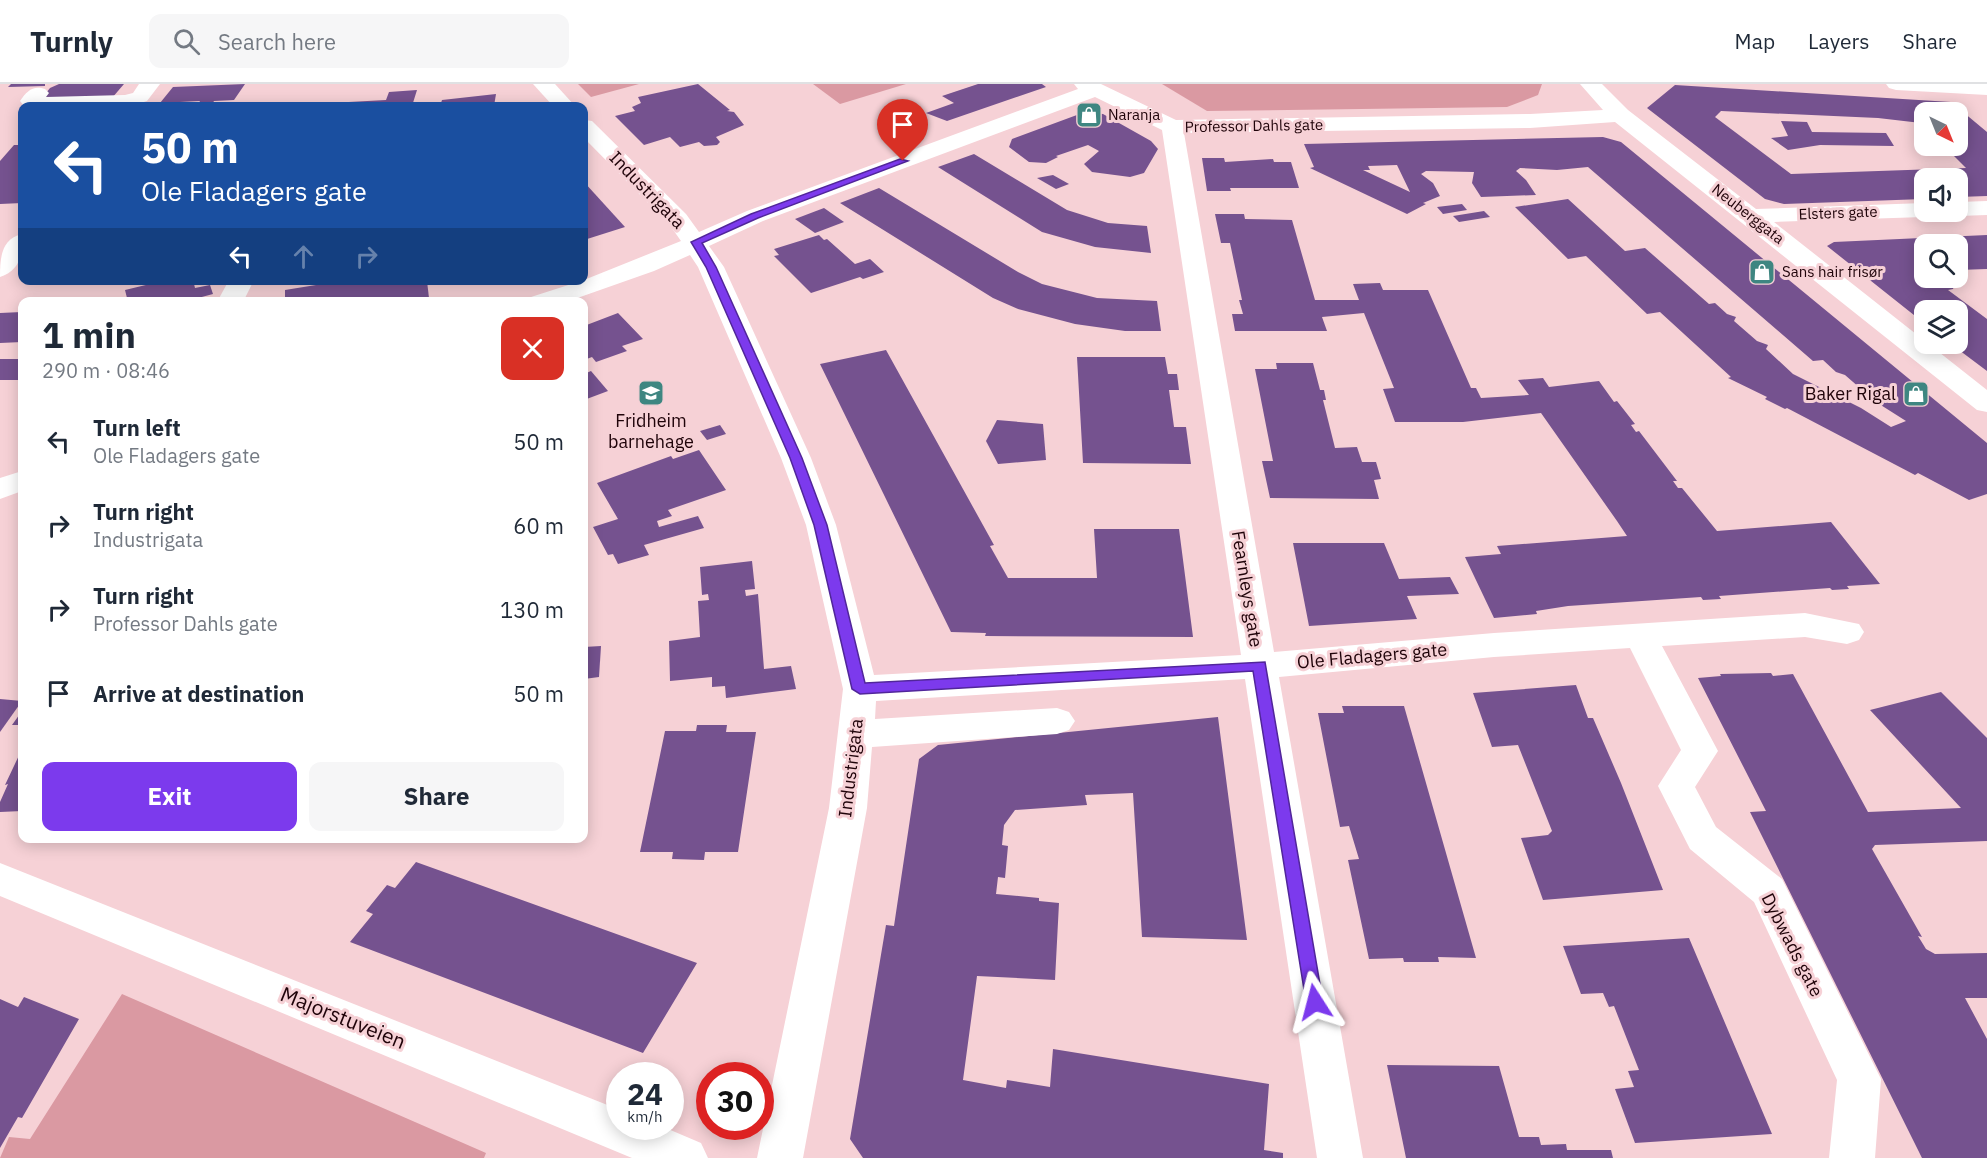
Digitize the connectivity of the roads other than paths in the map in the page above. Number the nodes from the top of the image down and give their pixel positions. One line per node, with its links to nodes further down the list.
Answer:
1 (543, 84): 8 (street)
2 (1590, 84): 9 (street, Neuberggata)
3 (1896, 84): 6 (street)
4 (1089, 87): 10 (street, Professor Dahls gate); 16 (street, Professor Dahls gate)
5 (146, 89): 7 (street)
6 (1987, 89)
7 (38, 93)
8 (560, 102)
9 (1620, 116): 10 (street, Professor Dahls gate); 15 (street, Neuberggata)
10 (1172, 127): 25 (street, Fearnleys gate)
11 (588, 130): 16 (street, Industrigata)
12 (1987, 208): 13 (street)
13 (1968, 209)
14 (1914, 210): 15 (street, Elsters gate)
15 (1751, 216): 20 (street, Neuberggata)
16 (696, 242): 19 (street, Professor Dahls gate); 26 (street, Industrigata)
17 (18, 246): 18 (street)
18 (0, 269)
19 (555, 297)
20 (1987, 404)
21 (18, 482): 22 (street)
22 (0, 489)
23 (1847, 632): 24 (street, Ole Fladagers gate)
24 (1640, 635): 25 (street, Ole Fladagers gate); 33 (street, Dybwads gate)
25 (1260, 666): 26 (street, Ole Fladagers gate); 32 (street, Fearnleys gate)
26 (860, 689): 28 (street, Industrigata)
27 (1057, 721): 28 (street)
28 (857, 734): 31 (street, Industrigata)
29 (0, 879): 30 (street, Majorstuveien)
30 (685, 1158)
31 (780, 1158)
32 (1340, 1158)
33 (1852, 1158)

